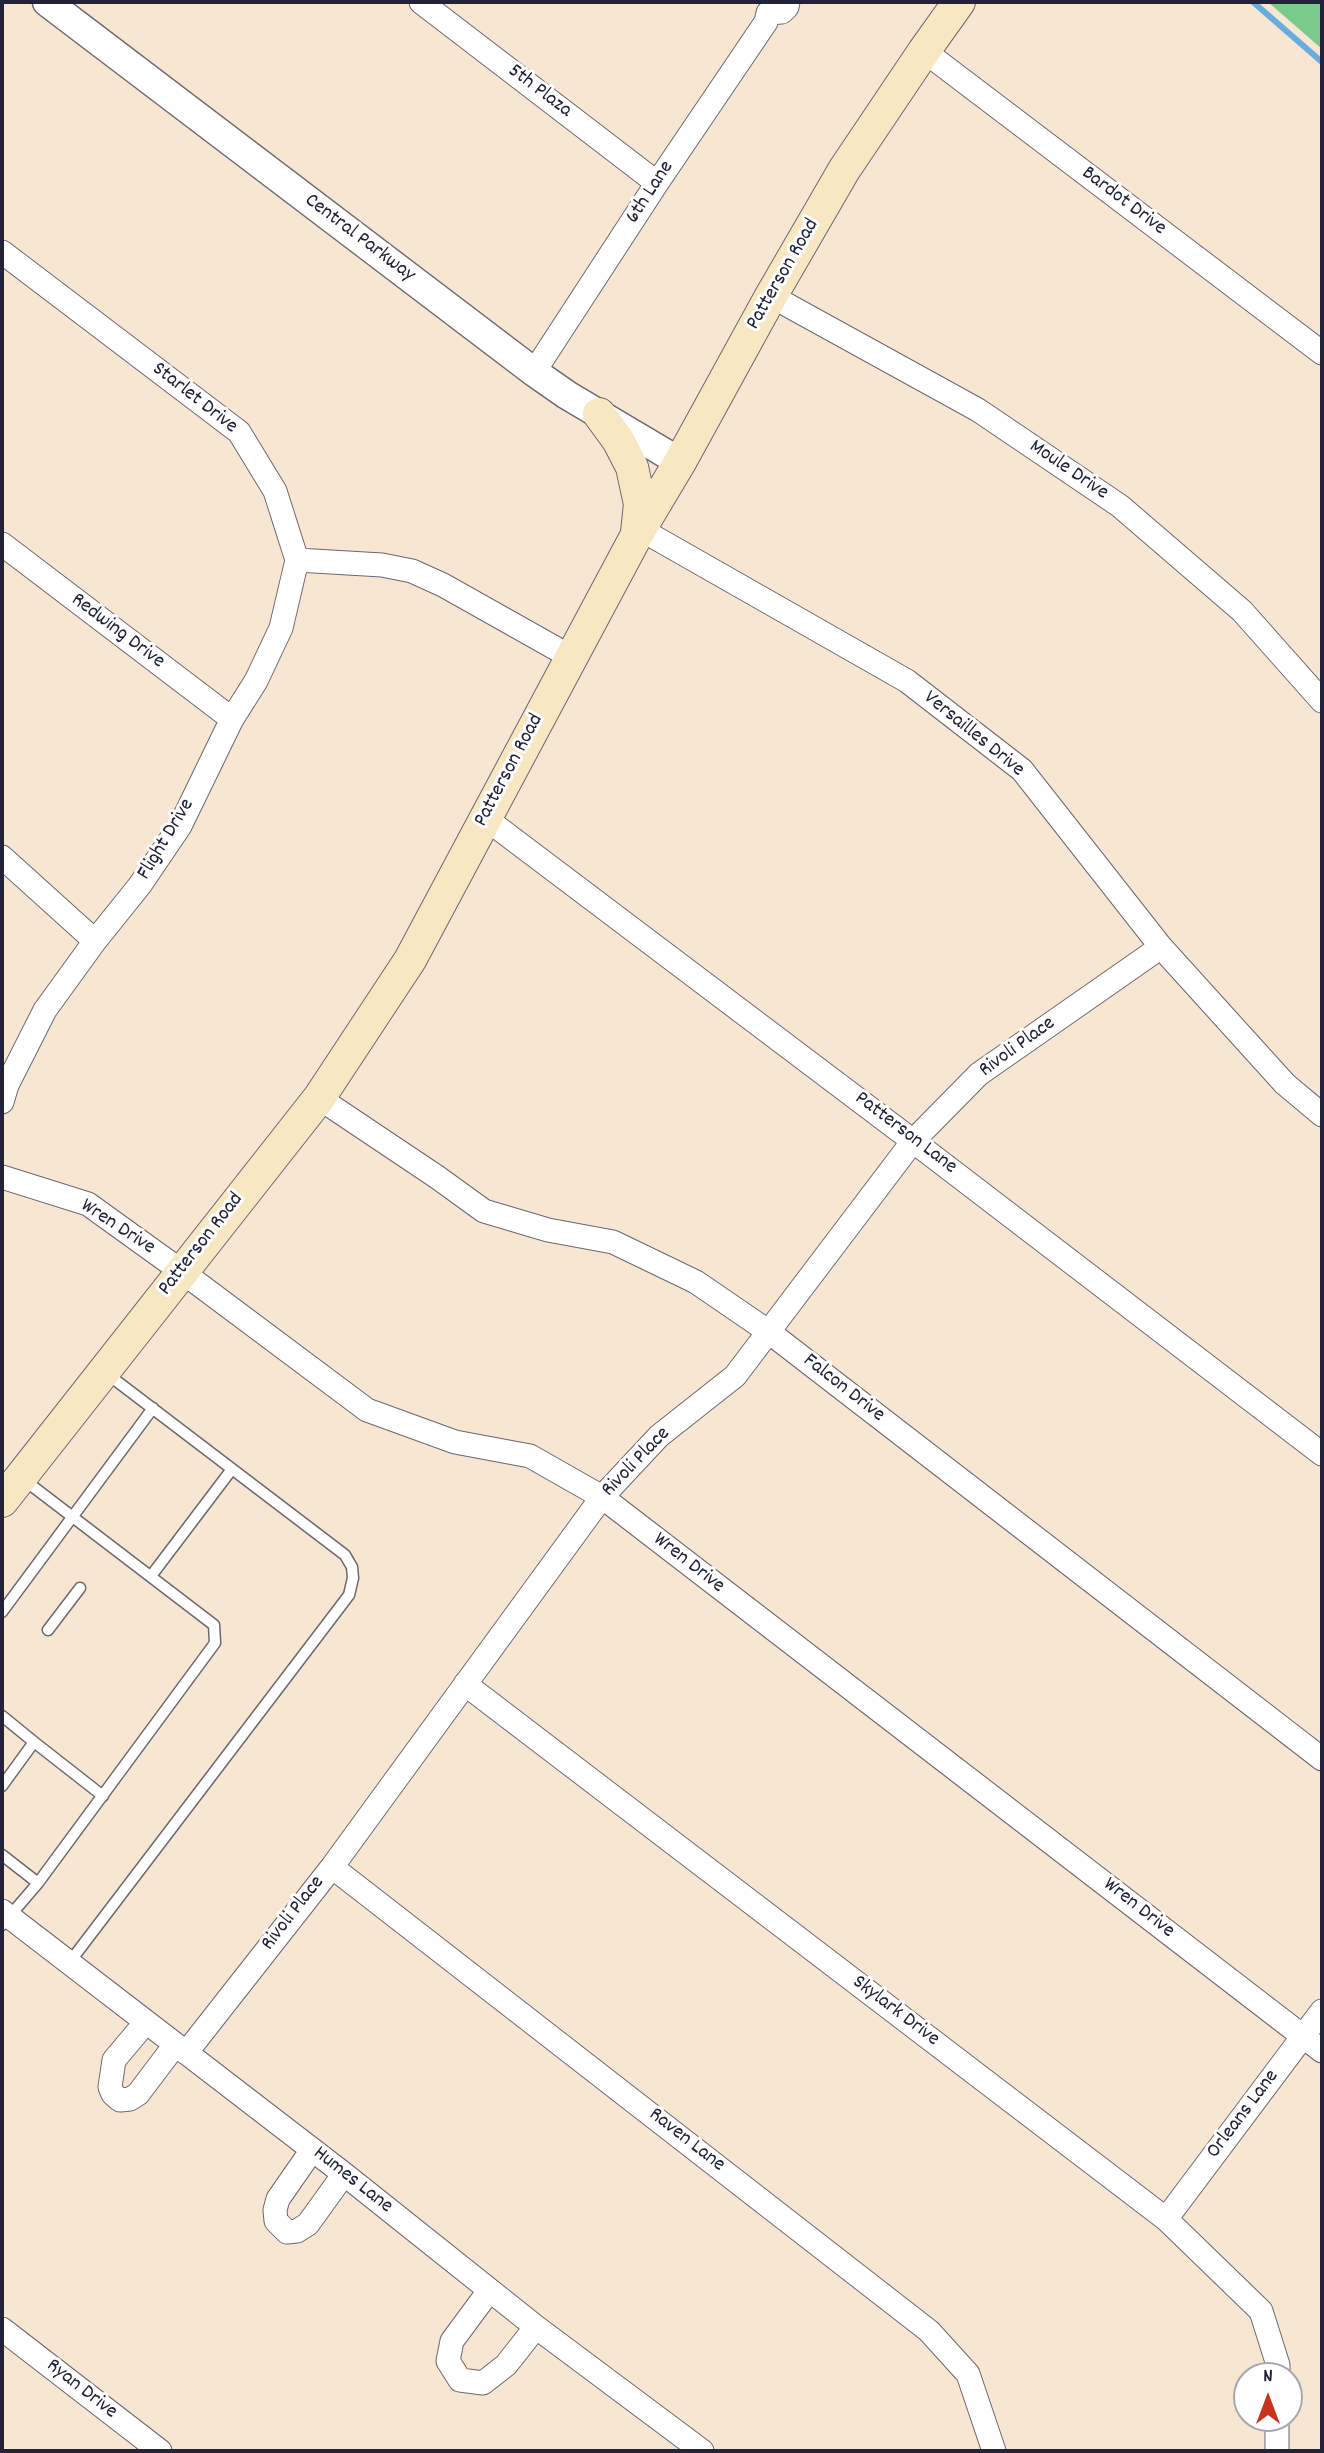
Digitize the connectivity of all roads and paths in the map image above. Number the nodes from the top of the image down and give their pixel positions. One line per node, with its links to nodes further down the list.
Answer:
1 (47, 2): 11 (street, Central Parkway)
2 (421, 2): 7 (street, 5th Plaza)
3 (788, 2): 5 (street)
4 (959, 2): 6 (main road, Patterson Road)
5 (766, 8): 7 (street, 6th Lane)
6 (923, 51): 9 (main road, Patterson Road); 10 (street, Bardot Drive)
7 (657, 183): 11 (street, 6th Lane)
8 (2, 252): 16 (street, Starlet Drive)
9 (771, 296): 13 (main road, Patterson Road); 18 (street, Moule Drive)
10 (1322, 353)
11 (534, 372): 12 (street, Central Parkway)
12 (599, 414): 13 (street, Central Parkway); 14 (main road)
13 (680, 462): 14 (main road, Patterson Road)
14 (638, 532): 17 (main road, Patterson Road); 23 (street, Versailles Drive)
15 (2, 544): 19 (street, Redwing Drive)
16 (297, 560): 17 (street); 19 (street, Flight Drive)
17 (571, 657): 20 (main road, Patterson Road)
18 (1322, 701)
19 (232, 719): 22 (street, Flight Drive)
20 (485, 818): 24 (main road, Patterson Road); 27 (street, Patterson Lane)
21 (2, 857): 22 (street)
22 (95, 941): 25 (street, Flight Drive)
23 (1161, 947): 26 (street, Versailles Drive); 27 (street, Rivoli Place)
24 (319, 1098): 29 (main road, Patterson Road); 30 (street, Falcon Drive)
25 (2, 1102)
26 (1322, 1115)
27 (914, 1140): 30 (street, Rivoli Place); 33 (street, Patterson Lane)
28 (2, 1177): 29 (street, Wren Drive)
29 (181, 1271): 31 (main road, Patterson Road); 36 (street, Wren Drive)
30 (769, 1332): 36 (street, Rivoli Place); 45 (street, Falcon Drive)
31 (103, 1371): 32 (lane); 35 (main road, Patterson Road)
32 (153, 1408): 34 (lane); 37 (lane)
33 (1322, 1454)
34 (232, 1469): 38 (lane); 52 (lane)
35 (11, 1489): 37 (lane)
36 (602, 1497): 42 (street, Rivoli Place); 55 (street, Wren Drive)
37 (71, 1516): 38 (lane); 40 (lane)
38 (151, 1576): 47 (lane)
39 (80, 1588): 41 (lane)
40 (2, 1612)
41 (48, 1630)
42 (465, 1684): 49 (street, Rivoli Place); 60 (street, Skylark Drive)
43 (2, 1716): 44 (lane)
44 (34, 1742): 46 (lane); 47 (lane)
45 (1322, 1759)
46 (2, 1786)
47 (103, 1796): 50 (lane)
48 (2, 1855): 50 (lane)
49 (331, 1867): 56 (street, Rivoli Place); 68 (street, Raven Lane)
50 (38, 1883): 51 (lane)
51 (4, 1917): 52 (street, Humes Lane)
52 (69, 1963): 54 (street, Humes Lane)
53 (1322, 2011): 55 (street, Orleans Lane)
54 (146, 2022): 56 (street, Humes Lane); 56 (street, Rivoli Place)
55 (1303, 2036): 57 (street, Wren Drive); 60 (street, Orleans Lane)
56 (181, 2049): 58 (street, Humes Lane)
57 (1322, 2051)
58 (312, 2150): 59 (street, Humes Lane); 59 (street)
59 (344, 2174): 61 (street, Humes Lane)
60 (1166, 2218): 64 (street, Skylark Drive)
61 (489, 2291): 62 (street, Humes Lane); 62 (street)
62 (536, 2327): 67 (street, Humes Lane)
63 (2, 2329): 66 (street, Ryan Drive)
64 (1277, 2362)
65 (1277, 2432): 69 (street)
66 (160, 2451)
67 (702, 2451)
68 (994, 2451)
69 (1277, 2451)

